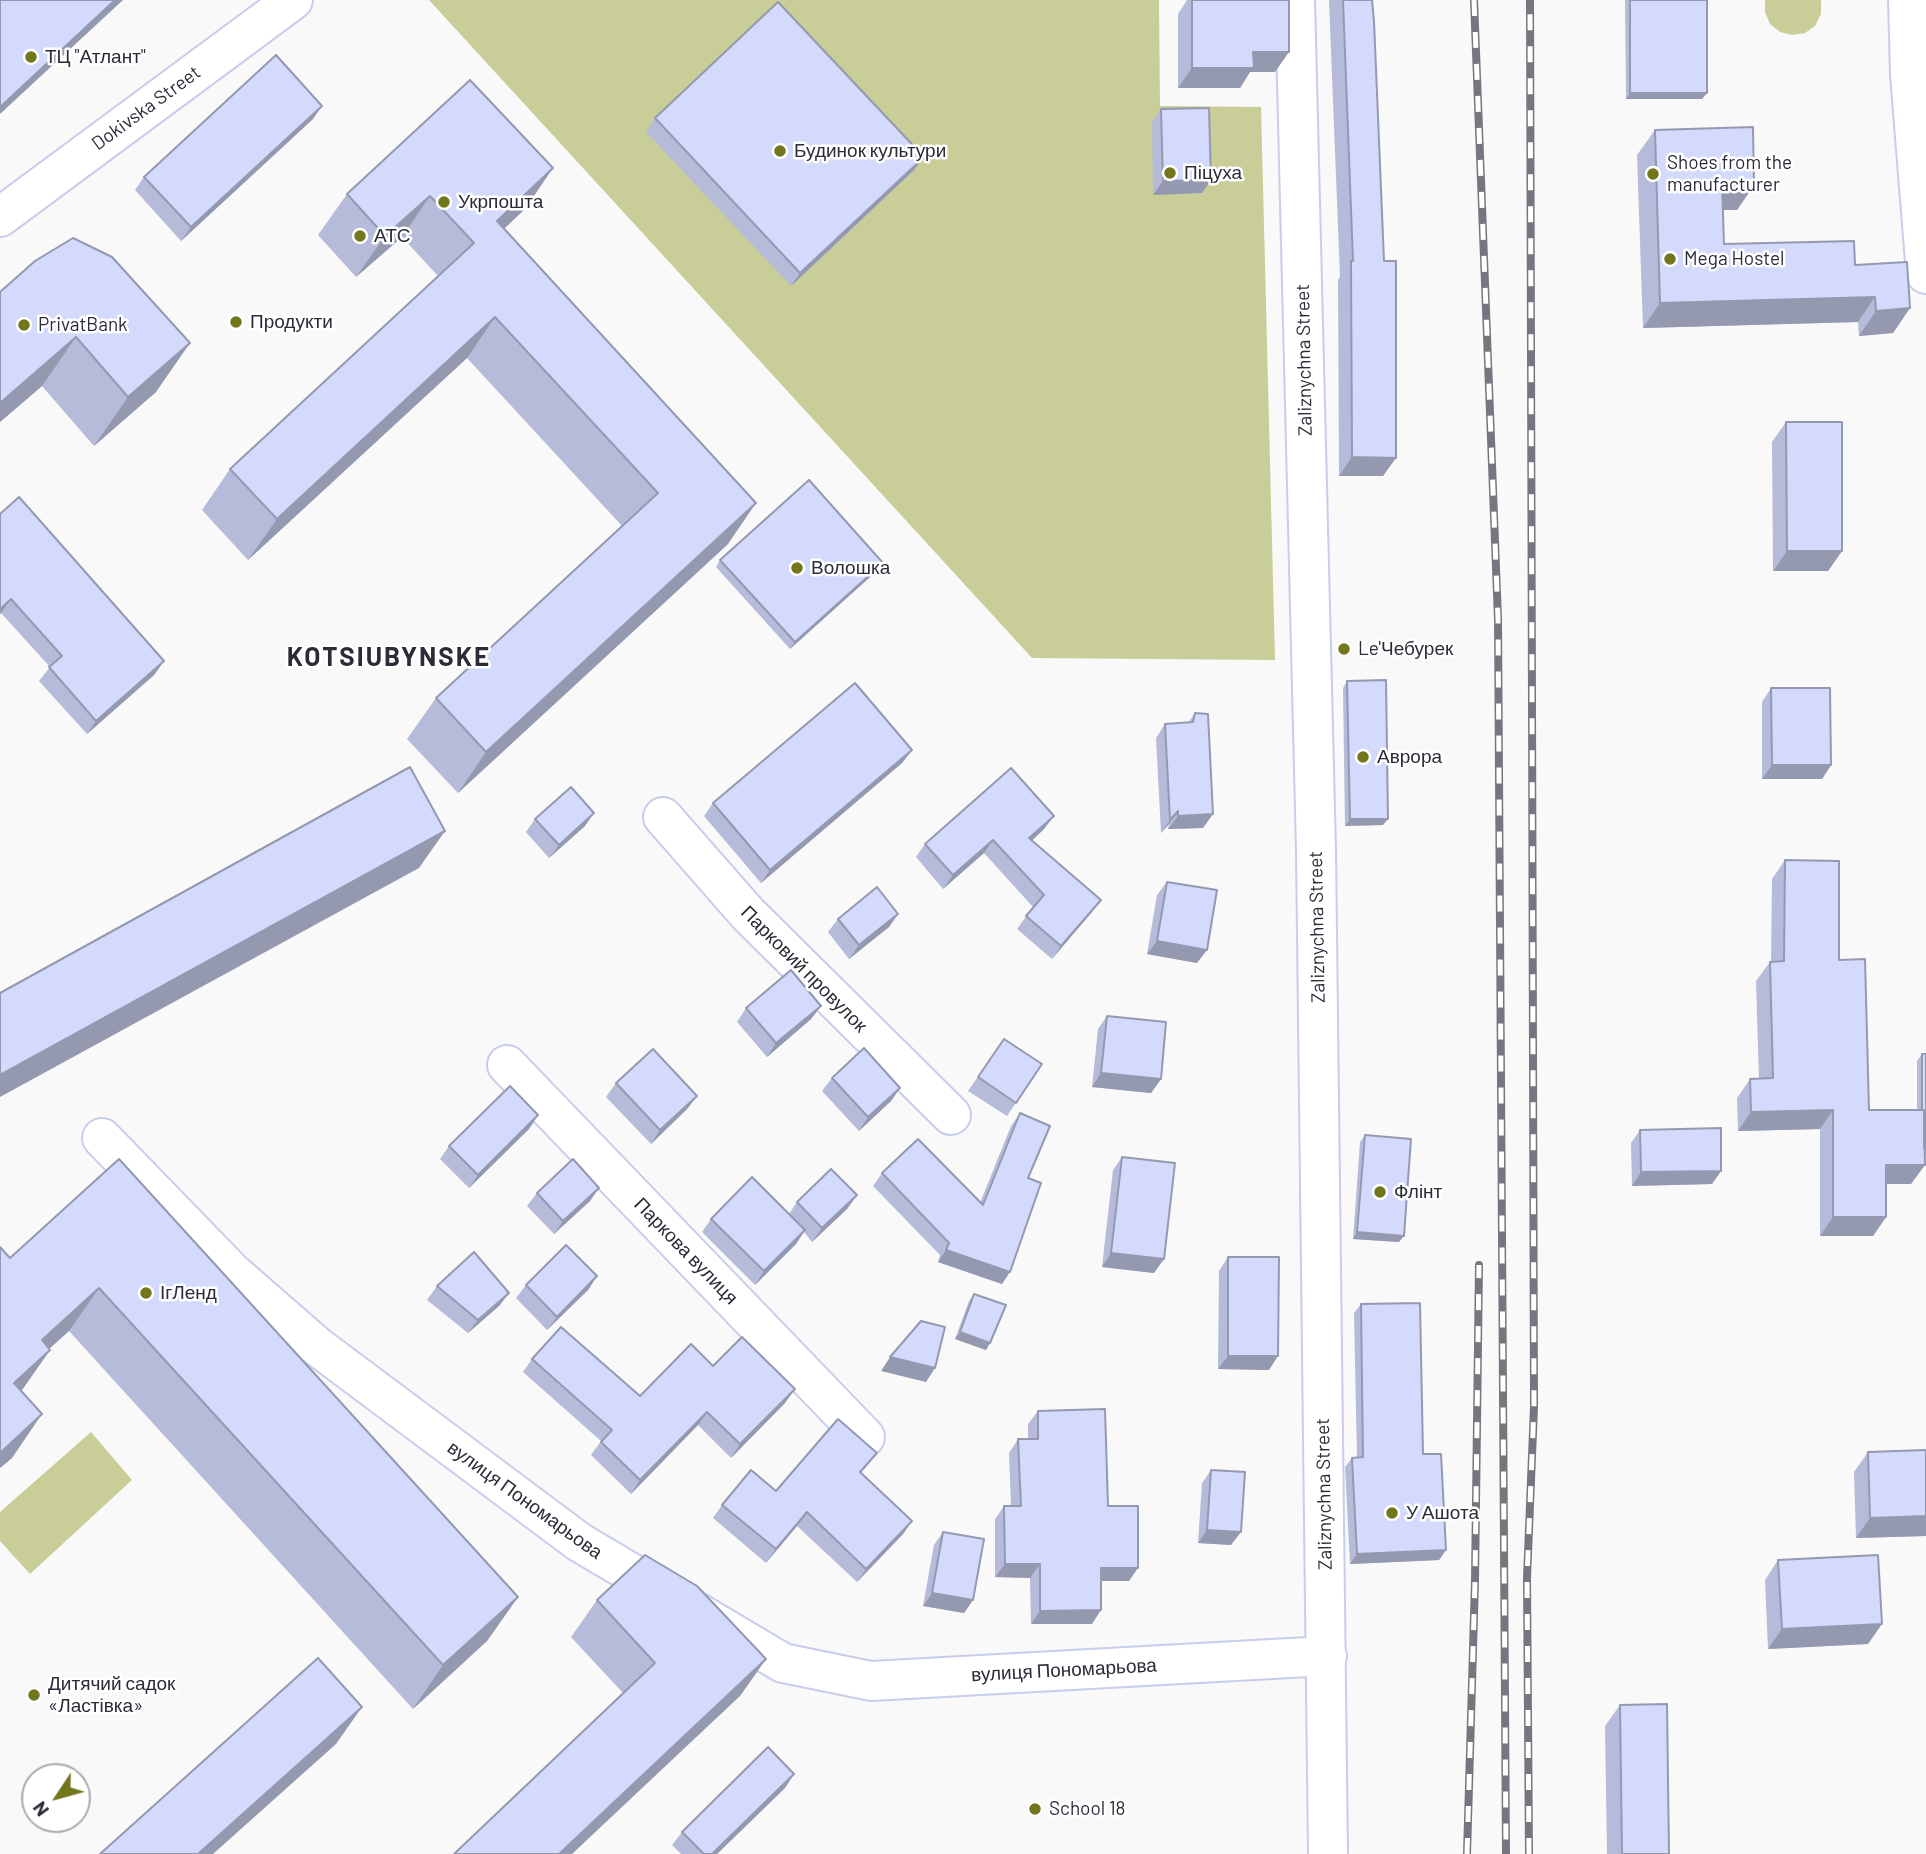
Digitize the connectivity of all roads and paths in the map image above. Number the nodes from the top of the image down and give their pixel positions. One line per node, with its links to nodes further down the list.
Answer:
1 (293, 0): 4 (street, Dokivska Street)
2 (1294, 0): 11 (street, Zaliznychna Street)
3 (1908, 0): 5 (street)
4 (0, 217)
5 (1926, 274)
6 (663, 817): 8 (street, Парковий провулок)
7 (507, 1065): 10 (street, Паркова вулиця)
8 (951, 1115)
9 (102, 1138): 11 (street, вулиця Пономарьова)
10 (864, 1437)
11 (1327, 1656): 12 (street, Zaliznychna Street)
12 (1328, 1854)

